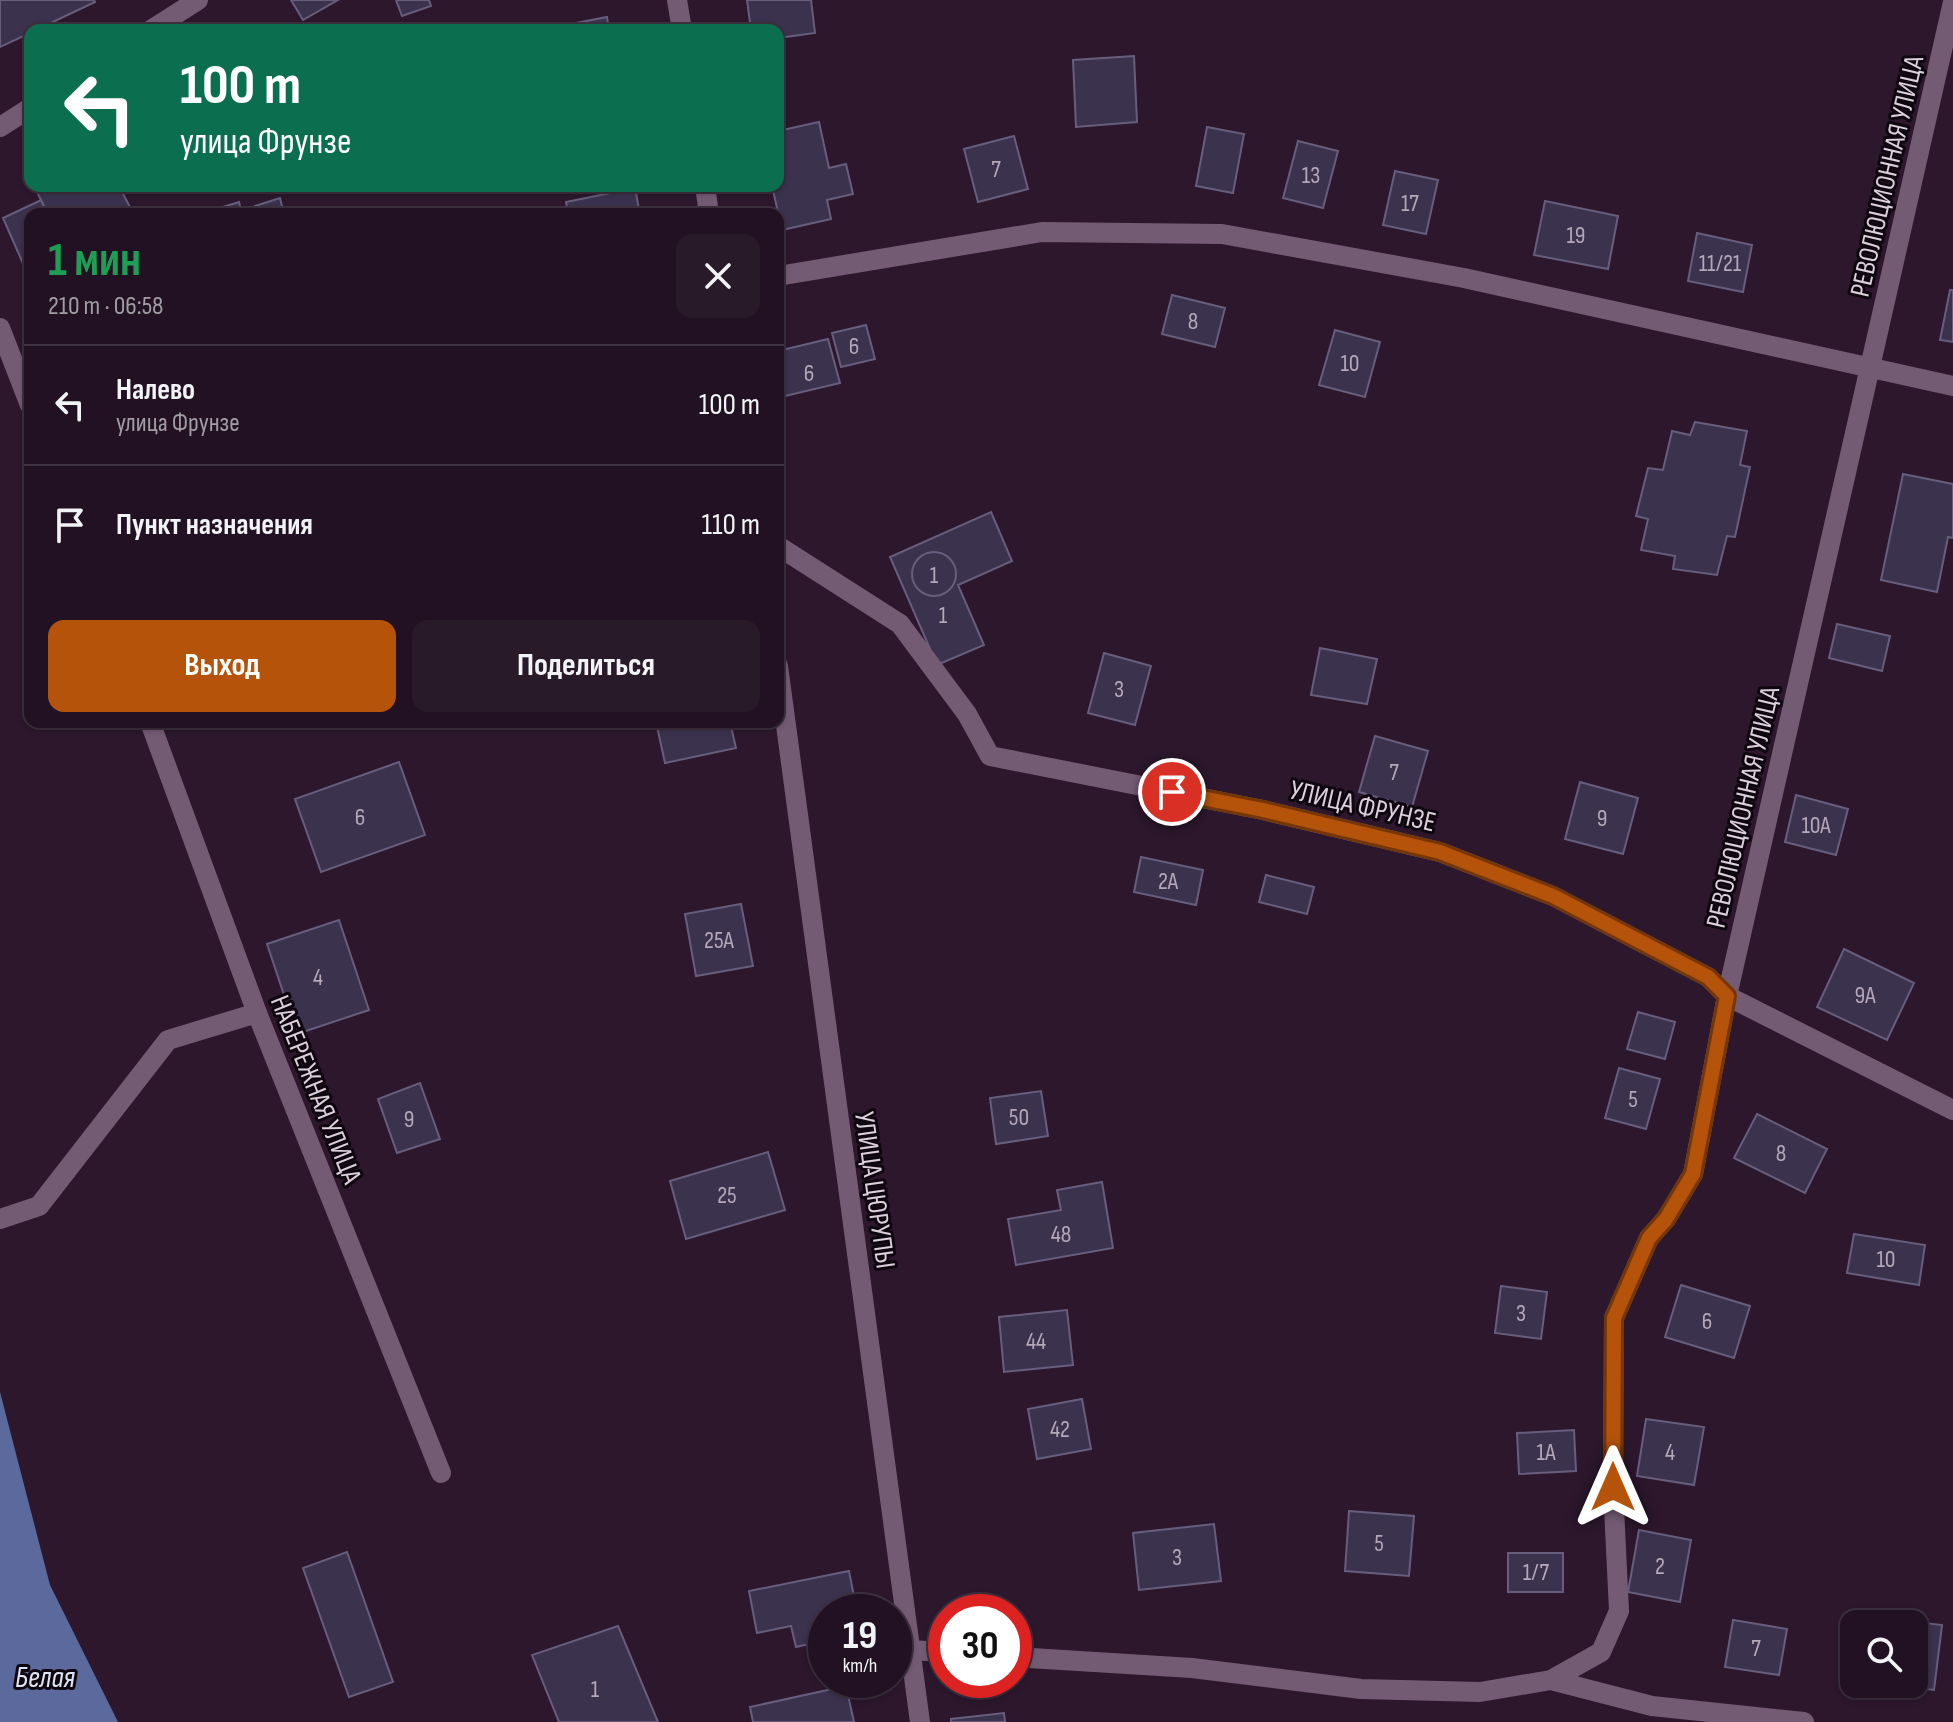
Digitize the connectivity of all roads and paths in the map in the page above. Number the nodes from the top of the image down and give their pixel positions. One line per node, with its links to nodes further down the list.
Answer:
1 (198, 0): 4 (street)
2 (677, 0): 5 (street)
3 (1953, 2): 10 (street, РЕВОЛЮЦИОННАЯ УЛИЦА)
4 (160, 24)
5 (681, 24)
6 (24, 112): 7 (street)
7 (0, 127)
8 (784, 275): 10 (street)
9 (0, 328): 12 (street)
10 (1871, 370): 11 (street); 16 (street, РЕВОЛЮЦИОННАЯ УЛИЦА)
11 (1953, 386)
12 (24, 390)
13 (784, 550): 16 (street, УЛИЦА ФРУНЗЕ)
14 (784, 711): 21 (street, УЛИЦА ЦЮРУПЫ)
15 (152, 728): 17 (street, НАБЕРЕЖНАЯ УЛИЦА)
16 (1727, 996): 18 (street, УЛИЦА ФРУНЗЕ); 24 (street, РЕВОЛЮЦИОННАЯ УЛИЦА)
17 (257, 1013): 19 (street); 20 (street, НАБЕРЕЖНАЯ УЛИЦА)
18 (1953, 1110)
19 (0, 1219)
20 (441, 1473)
21 (902, 1594)
22 (1032, 1658): 24 (street)
23 (912, 1670): 25 (street, УЛИЦА ЦЮРУПЫ)
24 (1551, 1680): 26 (street)
25 (920, 1722)
26 (1804, 1722)

